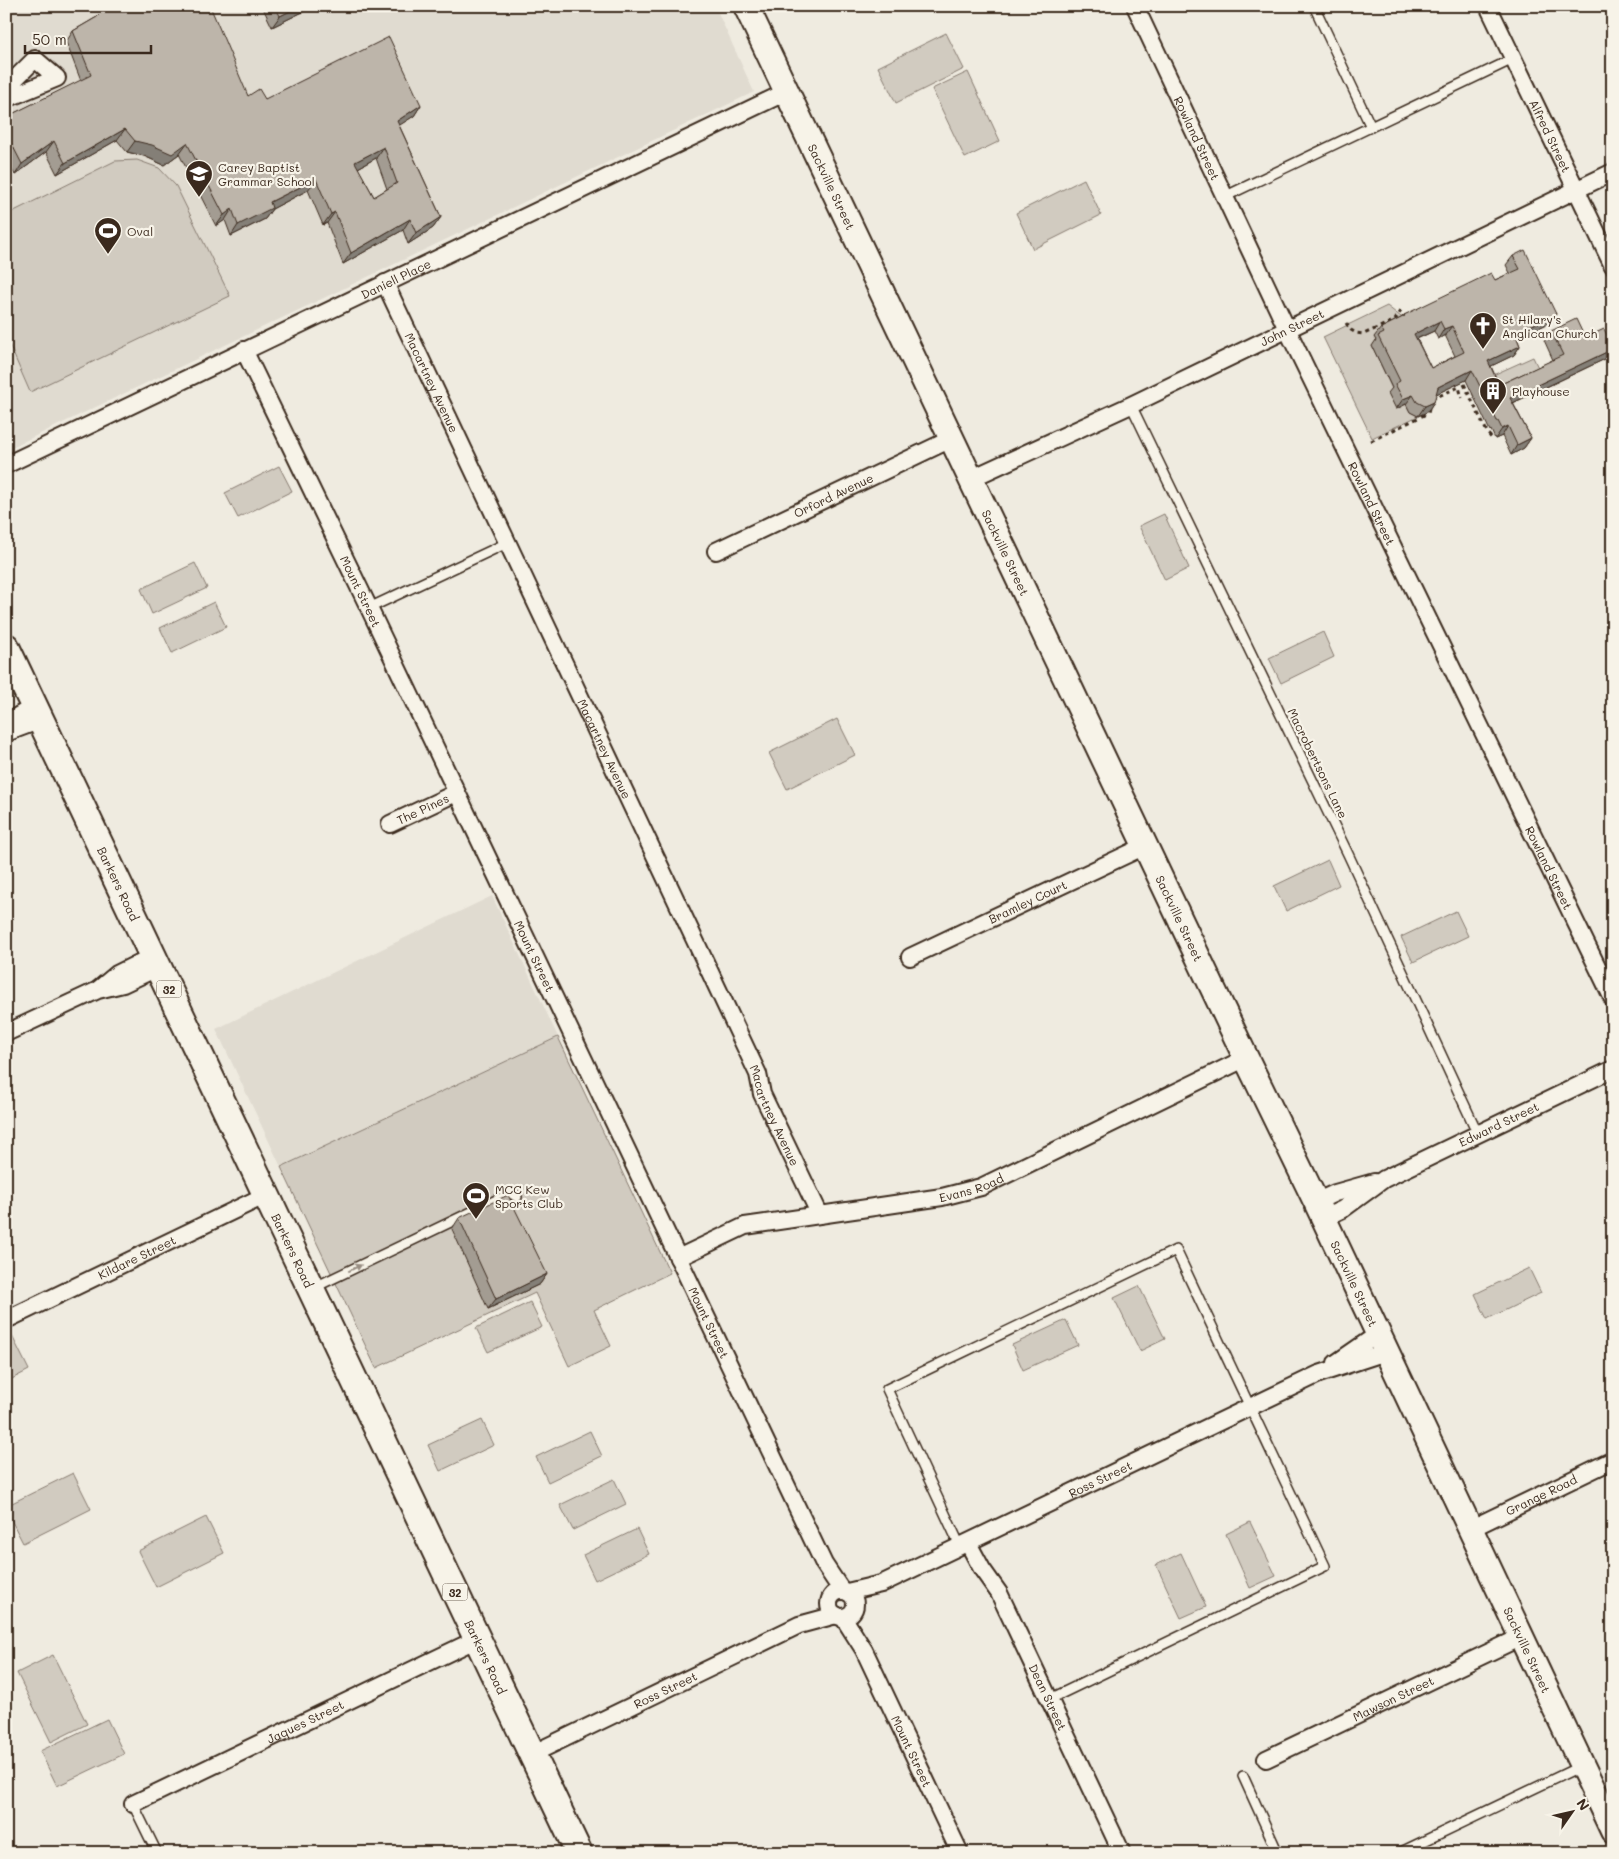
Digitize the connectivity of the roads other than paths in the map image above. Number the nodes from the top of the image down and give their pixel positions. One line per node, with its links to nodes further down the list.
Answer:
1 (746, 6): 7 (street, Sackville Street)
2 (1135, 6): 12 (street, Rowland Street)
3 (1314, 6): 9 (lane)
4 (1488, 6): 5 (street, Alfred Street)
5 (1513, 59): 9 (lane); 11 (street, Alfred Street)
6 (6, 88): 8 (street)
7 (786, 92): 14 (street, Daniell Place); 18 (street, Sackville Street)
8 (6, 99)
9 (1371, 127): 12 (lane)
10 (1613, 172): 11 (street, John Street)
11 (1576, 189): 13 (street, Alfred Street); 15 (street, John Street)
12 (1224, 197): 15 (street, Rowland Street)
13 (1613, 266)
14 (385, 283): 16 (street, Daniell Place); 21 (street, Macartney Avenue)
15 (1287, 329): 17 (street, John Street); 33 (street, Rowland Street)
16 (244, 350): 19 (street, Daniell Place); 23 (street, Mount Street)
17 (1131, 405): 20 (street, John Street); 37 (lane, Macrobertsons Lane)
18 (951, 439): 20 (street, Sackville Street); 22 (street, Orford Avenue)
19 (6, 465)
20 (970, 480): 30 (street, Sackville Street)
21 (507, 543): 23 (lane); 41 (street, Macartney Avenue)
22 (716, 551)
23 (369, 608): 28 (street, Mount Street)
24 (6, 647): 25 (main road, Barkers Road / 32)
25 (38, 713): 26 (street); 27 (street); 32 (main road, Barkers Road / 32)
26 (6, 723)
27 (6, 733)
28 (456, 793): 29 (street, The Pines); 42 (street, Mount Street)
29 (390, 824)
30 (1145, 846): 31 (street, Bramley Court); 35 (street, Sackville Street)
31 (910, 956)
32 (156, 962): 34 (street); 38 (main road, Barkers Road / 32)
33 (1613, 1000)
34 (6, 1033)
35 (1246, 1058): 40 (street, Sackville Street); 41 (street, Evans Road)
36 (1613, 1069): 37 (street, Edward Street)
37 (1478, 1134): 40 (street, Edward Street)
38 (266, 1196): 43 (main road, Barkers Road / 32); 44 (street, Kildare Street)
39 (517, 1197): 43 (lane, one-way to 39)
40 (1320, 1210): 45 (street, Sackville Street)
41 (820, 1215): 42 (street, Evans Road)
42 (678, 1258): 50 (street, Mount Street)
43 (310, 1289): 52 (main road, Barkers Road / 32)
44 (6, 1320)
45 (1382, 1343): 46 (street, Ross Street); 48 (street, Sackville Street)
46 (1250, 1407): 49 (street, Ross Street); 49 (lane); 53 (lane)
47 (1613, 1460): 48 (street, Grange Road)
48 (1470, 1529): 51 (street, Sackville Street)
49 (964, 1544): 50 (street, Ross Street); 53 (street, Dean Street)
50 (842, 1604): 54 (street, Ross Street); 62 (street, Mount Street)
51 (1521, 1637): 55 (street, Mawson Street); 56 (street, Sackville Street)
52 (477, 1639): 54 (main road, Barkers Road / 32); 58 (street, Jaques Street)
53 (1050, 1699): 63 (street, Dean Street)
54 (532, 1754): 61 (main road, Barkers Road / 32)
55 (1266, 1759)
56 (1581, 1766): 59 (street, Sackville Street); 65 (lane)
57 (1243, 1776): 64 (lane)
58 (133, 1804): 60 (lane)
59 (1613, 1831)
60 (157, 1853)
61 (579, 1853)
62 (960, 1853)
63 (1122, 1853)
64 (1278, 1853)
65 (1399, 1853)

